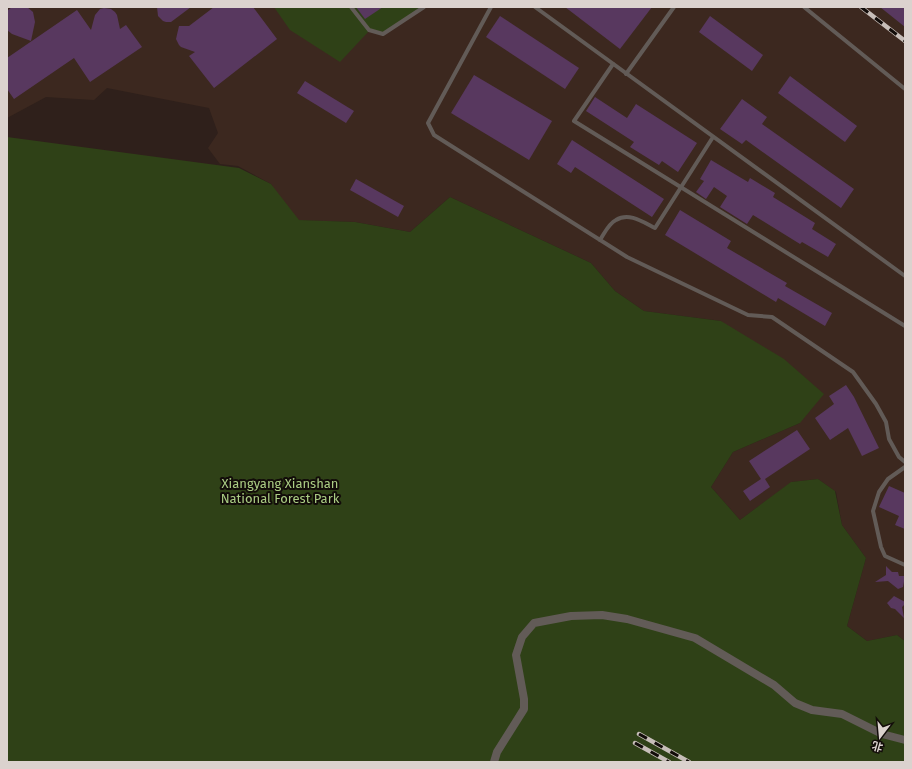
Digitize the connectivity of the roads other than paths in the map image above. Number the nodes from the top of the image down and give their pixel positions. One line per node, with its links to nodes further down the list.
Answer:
1 (351, 7): 2 (lane)
2 (424, 7)
3 (491, 7): 12 (lane)
4 (535, 7): 7 (lane)
5 (674, 7): 8 (lane)
6 (804, 7): 9 (lane)
7 (613, 64): 8 (lane); 11 (lane)
8 (626, 74): 10 (lane)
9 (905, 89)
10 (713, 137): 11 (lane); 13 (lane)
11 (682, 187): 12 (lane); 14 (lane)
12 (600, 240): 15 (lane)
13 (905, 276)
14 (905, 326)
15 (905, 462)
16 (905, 467): 17 (lane)
17 (905, 565)
18 (905, 740): 19 (street)
19 (494, 762)

